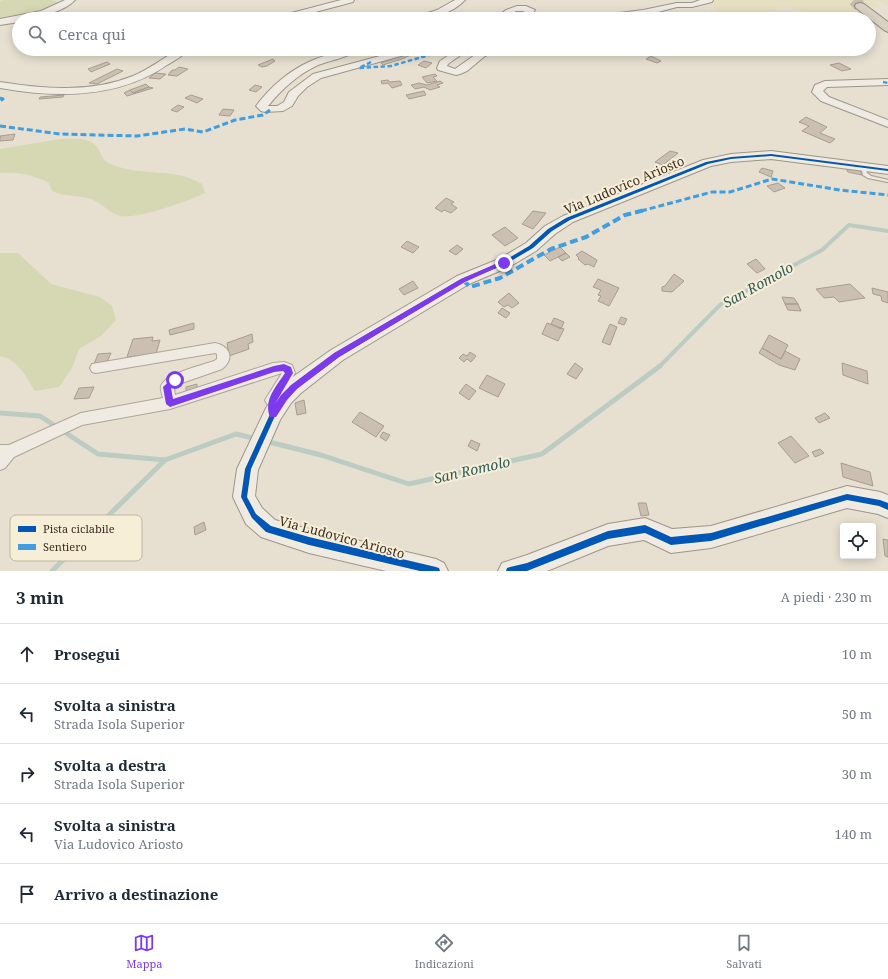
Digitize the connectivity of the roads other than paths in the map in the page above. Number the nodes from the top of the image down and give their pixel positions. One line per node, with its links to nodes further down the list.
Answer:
1 (71, 0): 6 (street)
2 (350, 0): 7 (street)
3 (461, 0): 8 (street)
4 (709, 0): 11 (street)
5 (860, 6): 12 (highway)
6 (46, 12)
7 (305, 12)
8 (440, 12)
9 (509, 12): 10 (street)
10 (530, 12)
11 (647, 12)
12 (868, 12)
13 (876, 19): 16 (highway)
14 (12, 20): 15 (street)
15 (0, 22)
16 (888, 28)
17 (173, 56): 23 (street)
18 (334, 56): 19 (street)
19 (390, 56)
20 (454, 56): 21 (street)
21 (479, 56)
22 (888, 82): 24 (street)
23 (0, 85)
24 (888, 124)
25 (863, 166): 26 (street, Via Ludovico Ariosto); 27 (lane); 30 (street, Via Ludovico Ariosto)
26 (888, 170)
27 (888, 181)
28 (96, 368): 29 (street)
29 (170, 404): 30 (street); 31 (street)
30 (273, 414): 34 (street, Via Ludovico Ariosto)
31 (4, 452): 32 (street)
32 (0, 463)
33 (888, 507): 35 (street)
34 (436, 571)
35 (510, 571)

